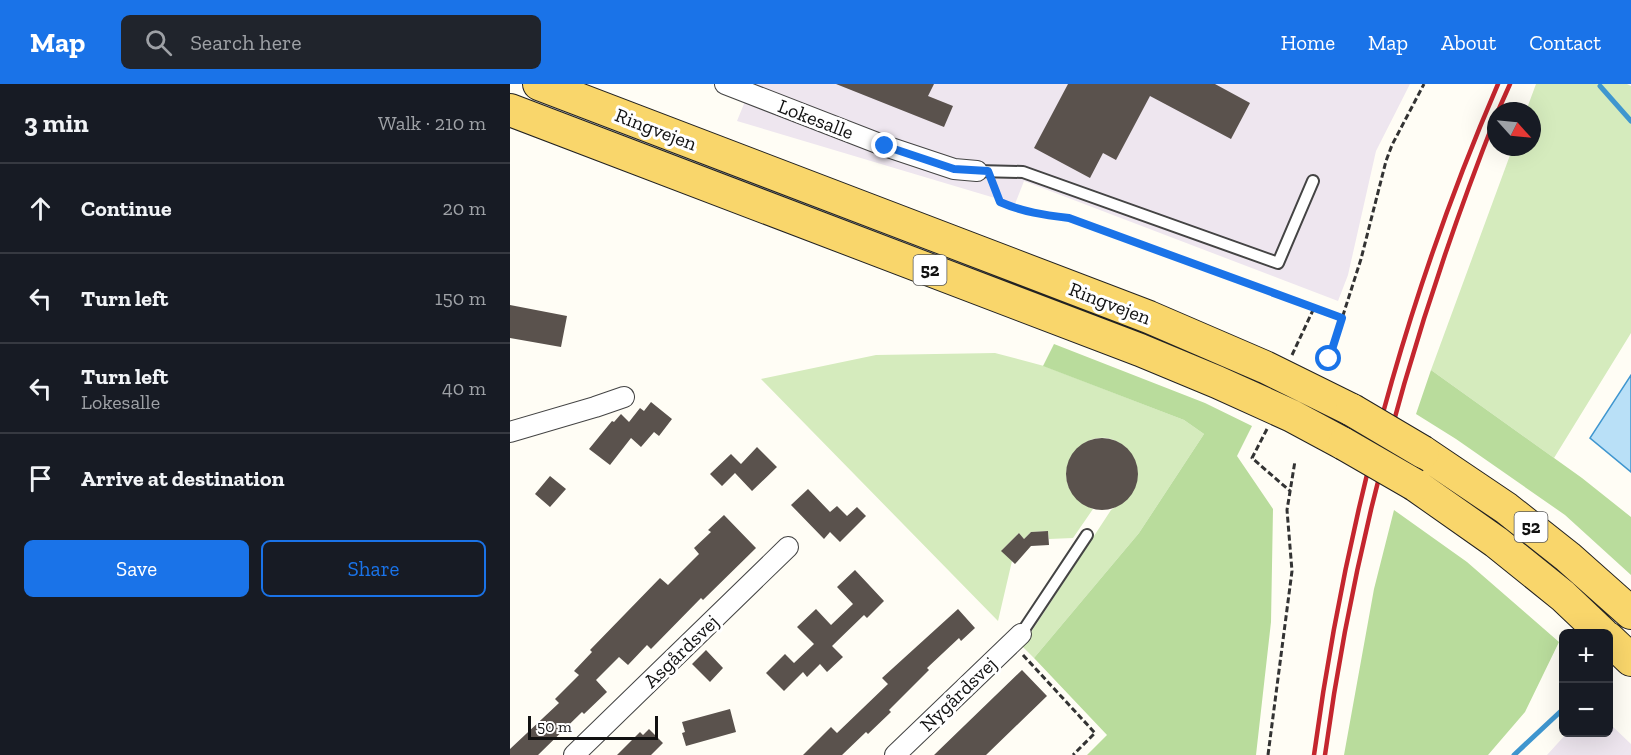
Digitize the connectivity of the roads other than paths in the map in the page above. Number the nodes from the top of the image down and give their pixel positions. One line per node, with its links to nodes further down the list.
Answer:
1 (539, 84): 10 (main road, Ringvejen / 52, bridge)
2 (725, 84): 4 (street, Lokesalle)
3 (510, 110): 11 (main road, Ringvejen / 52, bridge)
4 (983, 171): 5 (lane)
5 (1312, 181)
6 (624, 397): 7 (street)
7 (510, 432)
8 (1087, 535): 12 (lane)
9 (788, 547): 15 (street, Asgårdsvej)
10 (1631, 613)
11 (1599, 629)
12 (1016, 638): 16 (street, Nygårdsvej)
13 (1613, 643): 14 (main road)
14 (1631, 660)
15 (574, 755)
16 (895, 755)

